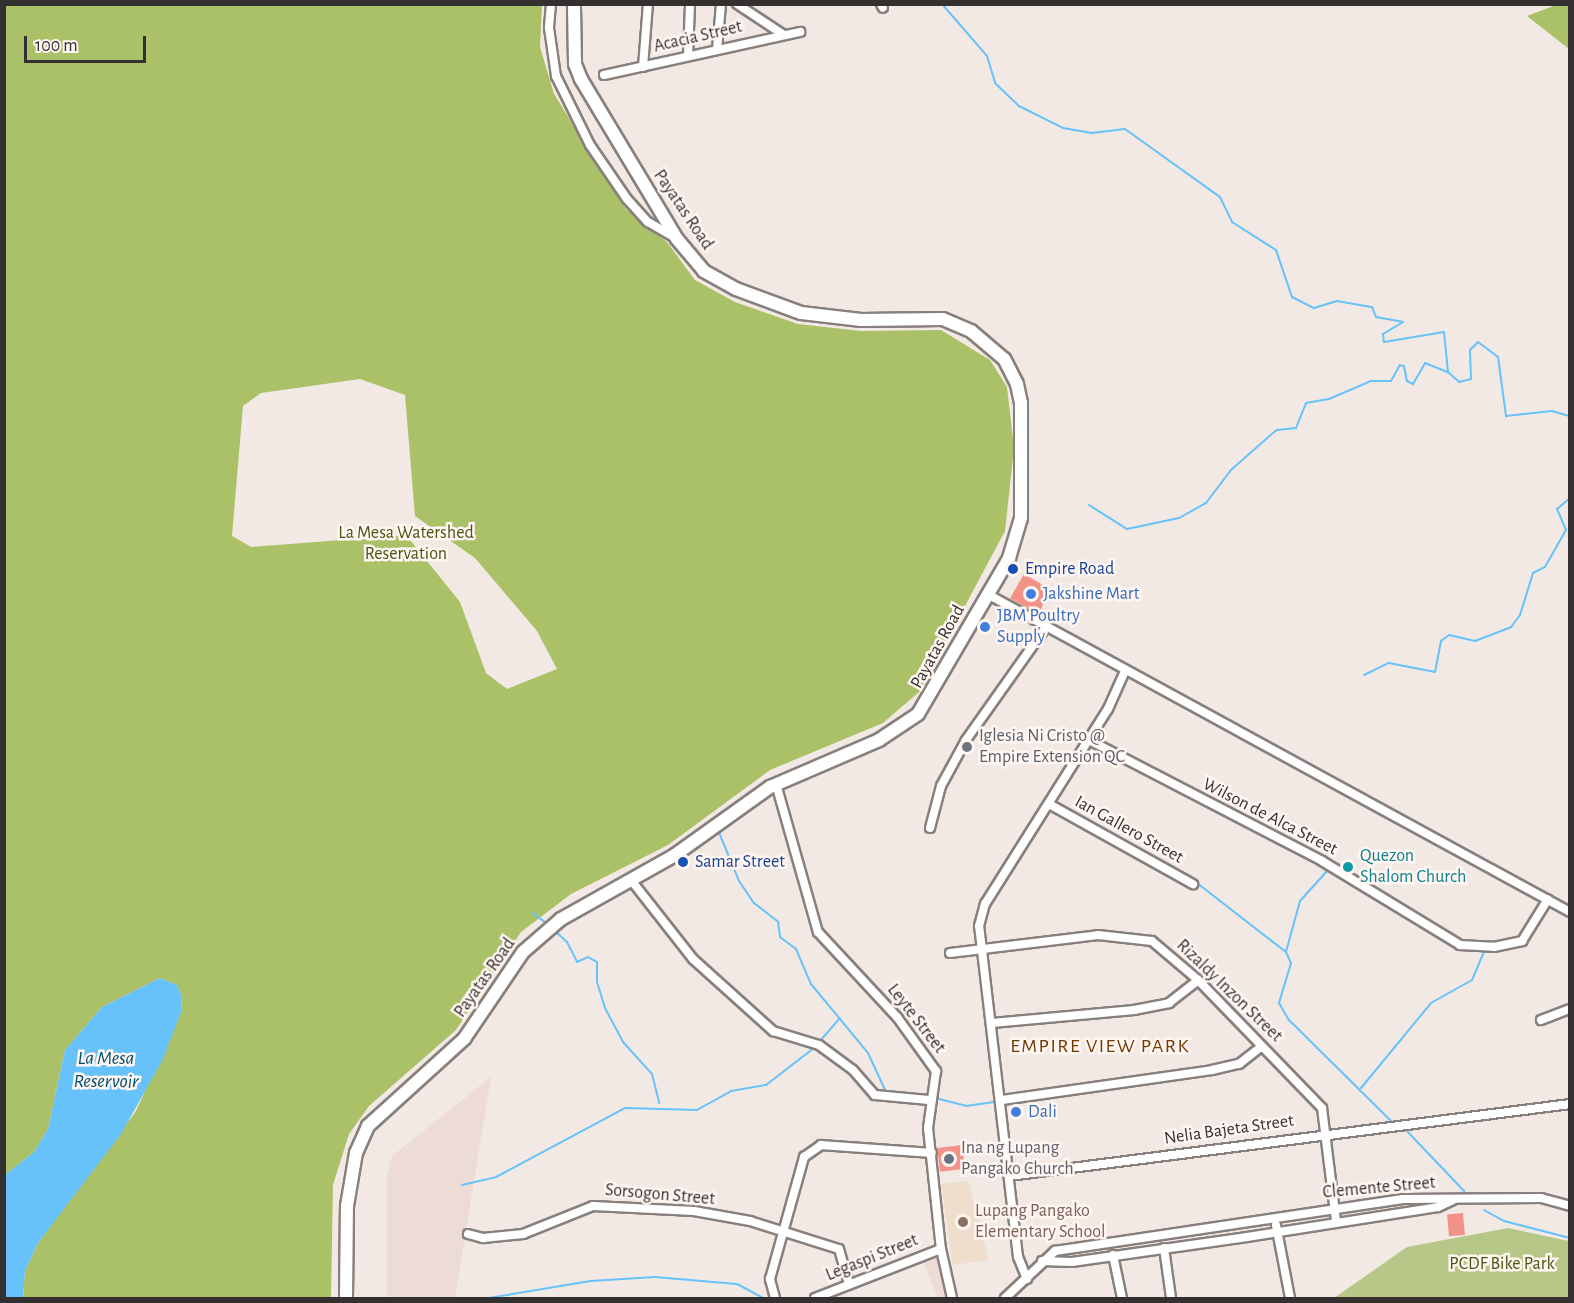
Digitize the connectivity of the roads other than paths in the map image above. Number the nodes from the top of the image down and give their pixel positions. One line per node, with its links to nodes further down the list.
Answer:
1 (551, 4): 13 (street)
2 (574, 4): 13 (main road, Payatas Road)
3 (648, 4): 11 (street)
4 (690, 4): 10 (street)
5 (721, 4): 9 (street)
6 (737, 4): 8 (street)
7 (800, 32): 8 (street, Acacia Street)
8 (784, 35): 9 (street, Acacia Street)
9 (717, 50): 10 (street, Acacia Street)
10 (687, 56): 11 (street, Acacia Street)
11 (642, 67): 12 (street, Acacia Street)
12 (604, 75)
13 (677, 239): 14 (main road, Payatas Road)
14 (988, 594): 15 (street); 18 (main road, Payatas Road)
15 (1046, 627): 16 (street); 20 (street)
16 (1125, 671): 17 (street); 23 (street)
17 (1089, 740): 19 (street); 23 (street, Wilson de Alca Street)
18 (776, 784): 21 (main road, Payatas Road); 32 (street, Leyte Street)
19 (1049, 804): 22 (street, Ian Gallero Street); 25 (street)
20 (930, 828)
21 (631, 879): 32 (street); 56 (main road, Payatas Road)
22 (1194, 885)
23 (1548, 899): 24 (street)
24 (1569, 912)
25 (981, 949): 26 (street, Rizaldy Inzon Street); 27 (street, Rizaldy Inzon Street); 30 (street)
26 (950, 953)
27 (1198, 980): 30 (street); 31 (street, Rizaldy Inzon Street)
28 (1569, 1009): 29 (street)
29 (1540, 1020)
30 (992, 1023): 33 (street)
31 (1263, 1048): 33 (street); 35 (street, Rizaldy Inzon Street)
32 (928, 1100): 36 (street, Leyte Street)
33 (1002, 1100): 37 (street)
34 (1569, 1104): 35 (street, Nelia Bajeta Street)
35 (1327, 1133): 37 (street, Nelia Bajeta Street); 40 (street, Rizaldy Inzon Street)
36 (932, 1153): 44 (street); 50 (street, Leyte Street)
37 (1009, 1176): 54 (street)
38 (1453, 1200): 39 (street); 40 (street, Clemente Street); 42 (street, Clemente Street)
39 (1569, 1206)
40 (1334, 1207): 41 (street, Clemente Street); 42 (street, Rizaldy Inzon Street)
41 (1274, 1218): 43 (street); 45 (street, Clemente Street)
42 (1336, 1220): 43 (street, Clemente Street)
43 (1277, 1230): 48 (street, Clemente Street); 63 (street)
44 (782, 1231): 46 (street, Sorsogon Street); 55 (street, Sorsogon Street); 57 (street)
45 (1175, 1232): 47 (street, Clemente Street); 48 (street)
46 (468, 1234)
47 (1129, 1240): 51 (street); 53 (street, Clemente Street)
48 (1177, 1246): 49 (street, Clemente Street)
49 (1164, 1248): 51 (street, Clemente Street); 62 (street)
50 (941, 1249): 55 (street, Legaspi Street); 59 (street, Leyte Street)
51 (1130, 1253): 52 (street, Clemente Street)
52 (1113, 1256): 53 (street, Clemente Street); 61 (street)
53 (1042, 1261): 54 (street, Clemente Street)
54 (1027, 1279): 60 (street, Clemente Street)
55 (849, 1285): 58 (street, Legaspi Street)
56 (346, 1299)
57 (775, 1299)
58 (815, 1299)
59 (952, 1299)
60 (1005, 1299)
61 (1122, 1299)
62 (1171, 1299)
63 (1290, 1299)

